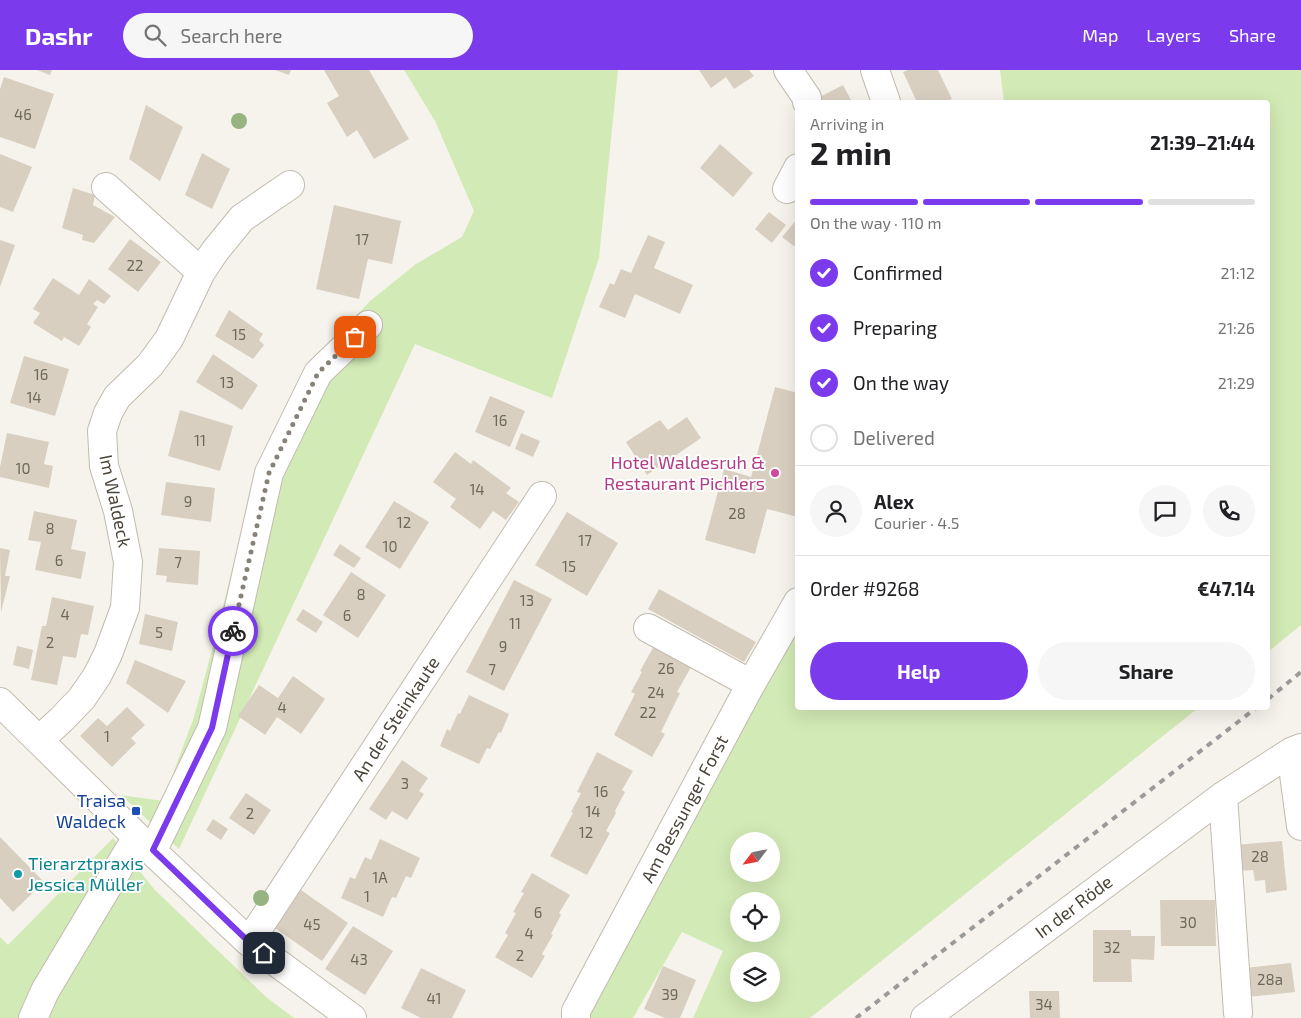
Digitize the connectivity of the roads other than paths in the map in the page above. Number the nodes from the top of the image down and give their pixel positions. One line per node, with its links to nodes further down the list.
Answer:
1 (788, 70): 3 (street)
2 (875, 70): 4 (street)
3 (808, 100)
4 (885, 100)
5 (290, 185): 7 (street, Im Waldeck)
6 (106, 186): 7 (street)
7 (201, 272): 14 (street, Im Waldeck)
8 (368, 325): 18 (street)
9 (542, 496): 19 (street, An der Steinkaute)
10 (795, 607): 12 (street, Am Bessunger Forst)
11 (648, 628): 12 (street)
12 (751, 684): 23 (street, Am Bessunger Forst)
13 (0, 702): 14 (street)
14 (39, 740): 18 (street)
15 (1296, 750): 16 (street, In der Röde); 17 (street)
16 (1223, 796): 20 (street); 24 (street, In der Röde)
17 (1301, 826)
18 (145, 844): 19 (street); 21 (street)
19 (249, 942): 22 (street)
20 (1238, 1013)
21 (33, 1018)
22 (352, 1018)
23 (576, 1018)
24 (925, 1018)

